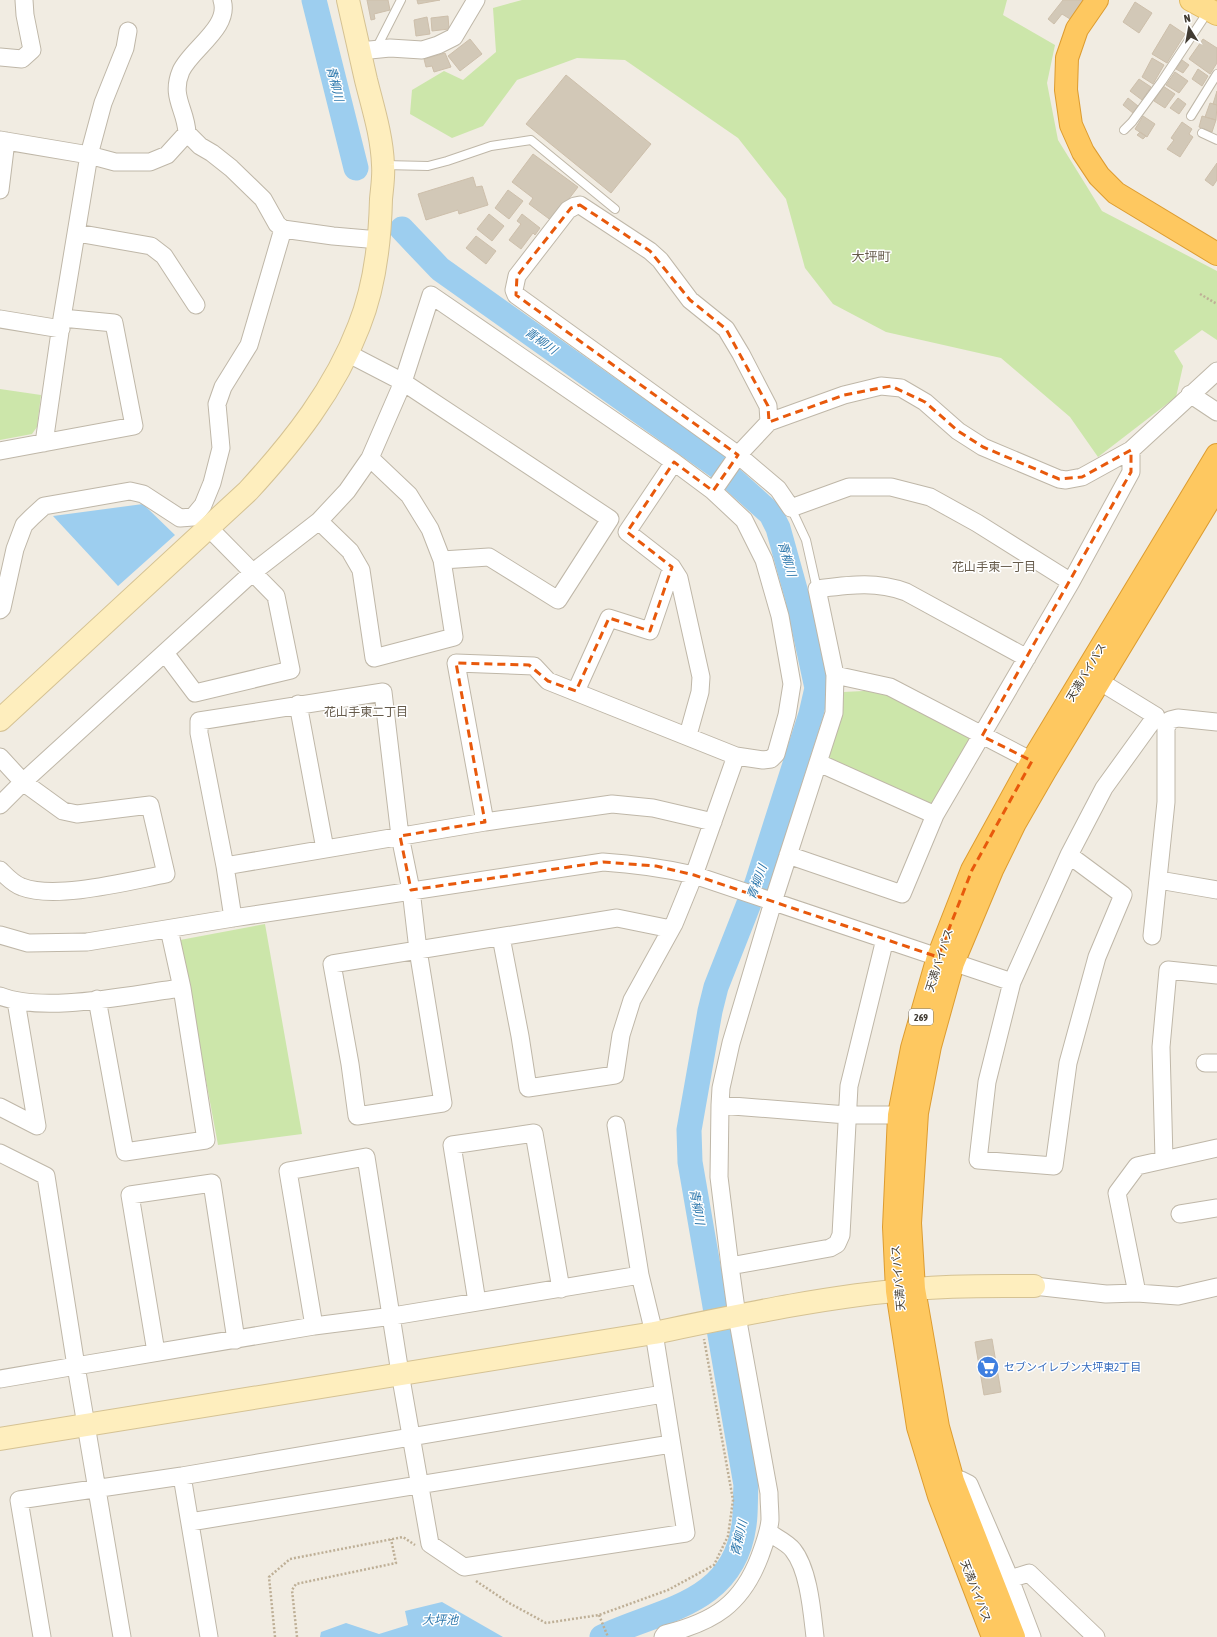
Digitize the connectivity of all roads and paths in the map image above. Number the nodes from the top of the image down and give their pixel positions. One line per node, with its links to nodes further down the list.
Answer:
1 (24, 0): 11 (street)
2 (222, 0): 15 (street)
3 (348, 0): 10 (street)
4 (401, 0): 10 (lane)
5 (476, 0): 10 (street)
6 (1097, 0): 27 (highway)
7 (1114, 0): 25 (highway)
8 (1206, 8): 14 (lane)
9 (128, 31): 19 (street)
10 (368, 50): 20 (street)
11 (0, 57)
12 (1217, 74): 13 (lane)
13 (1191, 116)
14 (1124, 130)
15 (187, 133): 19 (street); 23 (street)
16 (1202, 133): 17 (lane)
17 (1217, 140)
18 (3, 141): 19 (street); 21 (street)
19 (89, 155): 24 (street)
20 (383, 165): 22 (lane); 26 (street)
21 (0, 190)
22 (615, 209)
23 (283, 229): 26 (street); 51 (street)
24 (77, 232): 30 (street); 32 (street)
25 (1217, 238)
26 (378, 240): 33 (street)
27 (1217, 254)
28 (1200, 294): 29 (path)
29 (1217, 304)
30 (196, 305)
31 (0, 319): 32 (street)
32 (61, 323): 39 (street); 39 (street)
33 (347, 353): 35 (street); 50 (street)
34 (1217, 371): 36 (street)
35 (403, 382): 44 (street); 45 (street); 52 (street)
36 (1190, 394): 37 (street); 40 (street)
37 (1217, 412)
38 (769, 422): 40 (street); 42 (street); 42 (street)
39 (44, 443): 41 (street)
40 (1131, 450): 55 (street)
41 (0, 451)
42 (738, 455): 47 (street); 48 (street)
43 (1217, 455): 70 (highway, 天満バイパス / 269)
44 (370, 458): 49 (street); 52 (street)
45 (674, 462): 47 (street); 53 (street)
46 (1217, 488): 61 (highway, 天満バイパス / 269)
47 (713, 491): 68 (street)
48 (791, 508): 55 (street); 56 (lane)
49 (319, 521): 52 (street); 54 (street)
50 (209, 528): 54 (street); 64 (street)
51 (8, 548): 57 (street)
52 (442, 560)
53 (672, 567): 62 (street); 66 (street)
54 (252, 573): 58 (street); 58 (street)
55 (1071, 582): 59 (street)
56 (817, 589): 59 (street); 60 (street)
57 (0, 610)
58 (165, 652): 72 (street)
59 (1027, 658): 67 (street)
60 (834, 675): 67 (street); 71 (street)
61 (1099, 681): 79 (street); 96 (highway, 天満バイパス / 269)
62 (576, 691): 66 (street); 75 (street)
63 (298, 704): 77 (street); 78 (street); 81 (street)
64 (0, 720)
65 (1217, 722): 84 (street)
66 (688, 736): 68 (street)
67 (982, 736): 70 (street); 74 (street)
68 (736, 756): 76 (street)
69 (0, 757): 72 (street)
70 (1032, 761): 96 (highway, 天満バイパス / 269)
71 (819, 763): 74 (street); 80 (street)
72 (23, 782): 73 (street); 82 (street)
73 (0, 805)
74 (935, 815): 80 (street)
75 (486, 822): 76 (street); 77 (street)
76 (713, 822): 83 (street)
77 (400, 836): 78 (street); 85 (street)
78 (325, 849): 81 (street)
79 (1068, 854): 98 (street); 98 (street)
80 (788, 855): 87 (street)
81 (225, 866): 88 (street)
82 (0, 870)
83 (694, 875): 85 (street); 87 (street); 90 (street)
84 (1159, 880): 86 (street); 92 (street)
85 (411, 890): 88 (street); 95 (street)
86 (1217, 890)
87 (773, 902): 94 (street); 102 (street)
88 (233, 918): 89 (street)
89 (169, 929): 91 (street); 99 (street)
90 (671, 929): 93 (street); 93 (street)
91 (0, 935)
92 (1152, 936)
93 (501, 937): 95 (street)
94 (885, 939): 96 (street); 104 (street)
95 (418, 950): 95 (street)
96 (946, 960): 98 (street); 105 (highway, 天満バイパス / 269); 117 (highway, 天満バイパス / 269)
97 (1217, 975): 109 (street)
98 (1012, 982)
99 (182, 988): 101 (street); 101 (street)
100 (8, 999): 101 (street); 103 (street)
101 (97, 999)
102 (720, 1105): 104 (street); 112 (street)
103 (0, 1107)
104 (847, 1115): 105 (street); 112 (street)
105 (898, 1115): 117 (highway, 天満バイパス / 269)
106 (616, 1125): 113 (street)
107 (1217, 1148): 109 (street)
108 (0, 1153): 126 (street)
109 (1164, 1159): 118 (street)
110 (1217, 1208): 111 (street)
111 (1180, 1214)
112 (730, 1266): 121 (street)
113 (640, 1275): 116 (street); 123 (street)
114 (1034, 1286): 117 (street); 118 (street)
115 (1217, 1287): 118 (street)
116 (561, 1289): 119 (street); 119 (street)
117 (906, 1290): 121 (street); 135 (highway, 天満バイパス / 269); 150 (highway, 天満バイパス / 269)
118 (1136, 1293)
119 (477, 1302): 120 (street)
120 (392, 1316): 122 (street); 122 (street); 127 (street)
121 (734, 1317): 123 (street); 139 (street)
122 (314, 1326): 124 (street)
123 (654, 1333): 127 (street); 129 (street)
124 (236, 1340): 125 (street); 125 (street)
125 (156, 1352): 126 (street)
126 (76, 1366): 128 (street); 130 (street)
127 (400, 1373): 130 (street); 131 (street)
128 (0, 1379)
129 (663, 1394): 131 (street); 133 (street)
130 (87, 1424): 132 (street); 137 (street)
131 (413, 1437): 134 (street); 136 (street)
132 (0, 1439)
133 (671, 1444): 136 (street); 136 (street)
134 (182, 1476): 137 (street); 138 (street)
135 (953, 1481): 141 (street); 151 (highway, 天満バイパス / 269)
136 (421, 1484): 138 (street)
137 (98, 1490): 143 (street); 144 (street)
138 (190, 1522): 145 (street)
139 (768, 1532): 148 (street); 149 (street)
140 (391, 1540): 146 (path)
141 (1010, 1579): 152 (street); 153 (street)
142 (599, 1615): 147 (path)
143 (42, 1637)
144 (122, 1637)
145 (209, 1637)
146 (297, 1637)
147 (608, 1637)
148 (663, 1637)
149 (815, 1637)
150 (994, 1637)
151 (1014, 1637)
152 (1032, 1637)
153 (1096, 1637)

